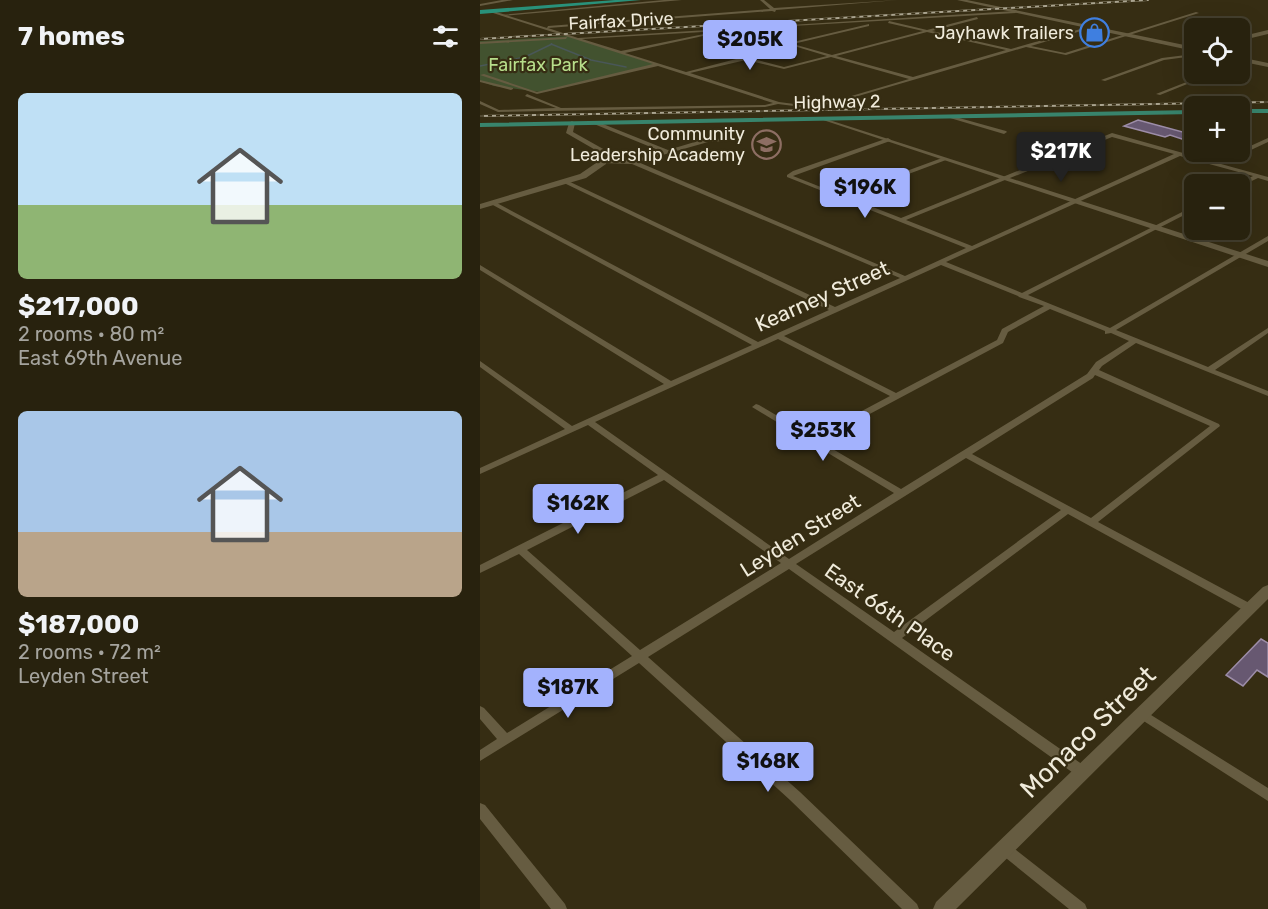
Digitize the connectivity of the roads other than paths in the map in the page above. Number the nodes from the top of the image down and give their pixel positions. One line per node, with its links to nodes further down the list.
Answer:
1 (511, 0): 8 (street)
2 (610, 0): 8 (highway)
3 (638, 0): 8 (highway)
4 (680, 0): 13 (street)
5 (762, 0): 9 (street)
6 (896, 0): 9 (street)
7 (960, 0): 10 (main road)
8 (483, 9): 13 (street)
9 (775, 11): 17 (street)
10 (1015, 12): 11 (street, Fairfax Drive); 16 (main road)
11 (997, 13): 14 (street, Fairfax Drive); 19 (street)
12 (1197, 13): 22 (street)
13 (503, 15): 17 (street)
14 (883, 20): 15 (street, Fairfax Drive); 19 (street); 26 (street)
15 (780, 26): 18 (street, Fairfax Drive); 21 (street)
16 (1090, 27): 22 (main road); 28 (street)
17 (543, 28): 24 (street)
18 (733, 28): 21 (street); 24 (street, Fairfax Drive); 31 (street)
19 (927, 31): 30 (street); 32 (street)
20 (1268, 32): 23 (street)
21 (749, 33): 26 (street)
22 (1127, 35): 28 (street); 29 (main road)
23 (1250, 36)
24 (575, 38): 25 (street, Fairfax Drive); 31 (street)
25 (480, 43)
26 (789, 44): 27 (street)
27 (794, 45): 32 (street); 34 (street)
28 (1024, 46): 30 (street)
29 (1184, 47)
30 (1011, 50): 40 (street)
31 (621, 52): 36 (street)
32 (832, 55): 34 (street); 40 (street)
33 (1184, 56): 41 (street)
34 (747, 58): 38 (street)
35 (1250, 62): 37 (main road)
36 (658, 64): 38 (street); 39 (street)
37 (1268, 65)
38 (685, 73): 46 (street)
39 (482, 75)
40 (914, 79): 46 (street)
41 (1103, 80)
42 (481, 82): 47 (street)
43 (1184, 84): 44 (street)
44 (1158, 94)
45 (480, 102): 48 (street)
46 (778, 103): 47 (street)
47 (564, 110): 48 (street)
48 (498, 111): 50 (street)
49 (1250, 111): 52 (main road)
50 (480, 112)
51 (1184, 112): 53 (main road, Highway 2)
52 (1265, 112)
53 (952, 117): 55 (main road, Highway 2); 60 (street)
54 (825, 119): 55 (main road, Highway 2); 57 (main road, Highway 2); 59 (street)
55 (857, 119): 59 (main road)
56 (572, 123): 57 (main road, Highway 2); 58 (main road, Highway 2); 67 (street)
57 (596, 123): 64 (street)
58 (480, 125)
59 (846, 126): 62 (street)
60 (1004, 132)
61 (723, 140): 64 (street)
62 (888, 140): 66 (street); 75 (street)
63 (1268, 140): 69 (street)
64 (668, 152): 68 (street)
65 (1179, 154): 69 (street); 71 (street); 76 (street, Kearney Street)
66 (944, 159): 71 (street); 75 (street)
67 (603, 162): 68 (street); 74 (street)
68 (633, 162): 88 (street)
69 (1216, 164): 70 (street)
70 (1258, 176): 72 (street); 73 (street)
71 (1004, 178): 76 (street); 80 (street)
72 (1268, 178)
73 (1250, 180)
74 (566, 182): 77 (street); 91 (street)
75 (840, 196): 80 (street)
76 (1075, 201): 81 (street); 83 (street, Kearney Street)
77 (493, 203): 78 (street); 96 (street)
78 (480, 207)
79 (1184, 213): 81 (street)
80 (901, 220): 83 (street)
81 (1156, 227): 84 (street); 89 (street)
82 (1268, 238): 84 (street)
83 (972, 248): 85 (street, Kearney Street)
84 (1240, 255): 86 (street); 93 (street)
85 (939, 262): 88 (street, Kearney Street); 89 (street)
86 (1268, 264)
87 (480, 267): 100 (street)
88 (905, 278): 91 (street, Kearney Street)
89 (1021, 296): 90 (street)
90 (1048, 307): 93 (street); 102 (street)
91 (835, 310): 94 (street, Kearney Street)
92 (1268, 330): 98 (street)
93 (1108, 332): 95 (street)
94 (779, 336): 96 (street, Kearney Street); 102 (street)
95 (1134, 341): 98 (street); 99 (street, Leyden Street)
96 (758, 345): 100 (street, Kearney Street)
97 (480, 363): 105 (street)
98 (1209, 370): 101 (street)
99 (1094, 371): 107 (street, Leyden Street); 112 (street)
100 (671, 385): 104 (street, Kearney Street)
101 (1268, 394)
102 (896, 396): 106 (street)
103 (756, 407): 106 (street)
104 (589, 422): 105 (street, Kearney Street); 109 (street, East 66th Place)
105 (572, 429): 108 (street, Kearney Street)
106 (814, 440): 110 (street)
107 (966, 454): 110 (street, Leyden Street); 111 (street)
108 (480, 471)
109 (664, 476): 113 (street); 114 (street, East 66th Place)
110 (903, 494): 114 (street, Leyden Street)
111 (1068, 509): 112 (street); 118 (street)
112 (1092, 522): 117 (street)
113 (520, 549): 115 (street); 119 (street)
114 (789, 565): 118 (street, East 66th Place); 119 (street, Leyden Street)
115 (480, 569)
116 (1268, 590): 117 (street, Monaco Street)
117 (1249, 608): 121 (street, Monaco Street)
118 (893, 639): 124 (street, East 66th Place)
119 (640, 658): 122 (street, Leyden Street); 129 (street)
120 (480, 711): 122 (street)
121 (1143, 715): 124 (street, Monaco Street); 125 (street)
122 (505, 740): 123 (street, Leyden Street)
123 (480, 756)
124 (1082, 771): 127 (street, Monaco Street)
125 (1268, 795)
126 (480, 809): 128 (street)
127 (1006, 850): 130 (street, Monaco Street); 131 (street)
128 (560, 909)
129 (912, 909)
130 (943, 909)
131 (1080, 909)

